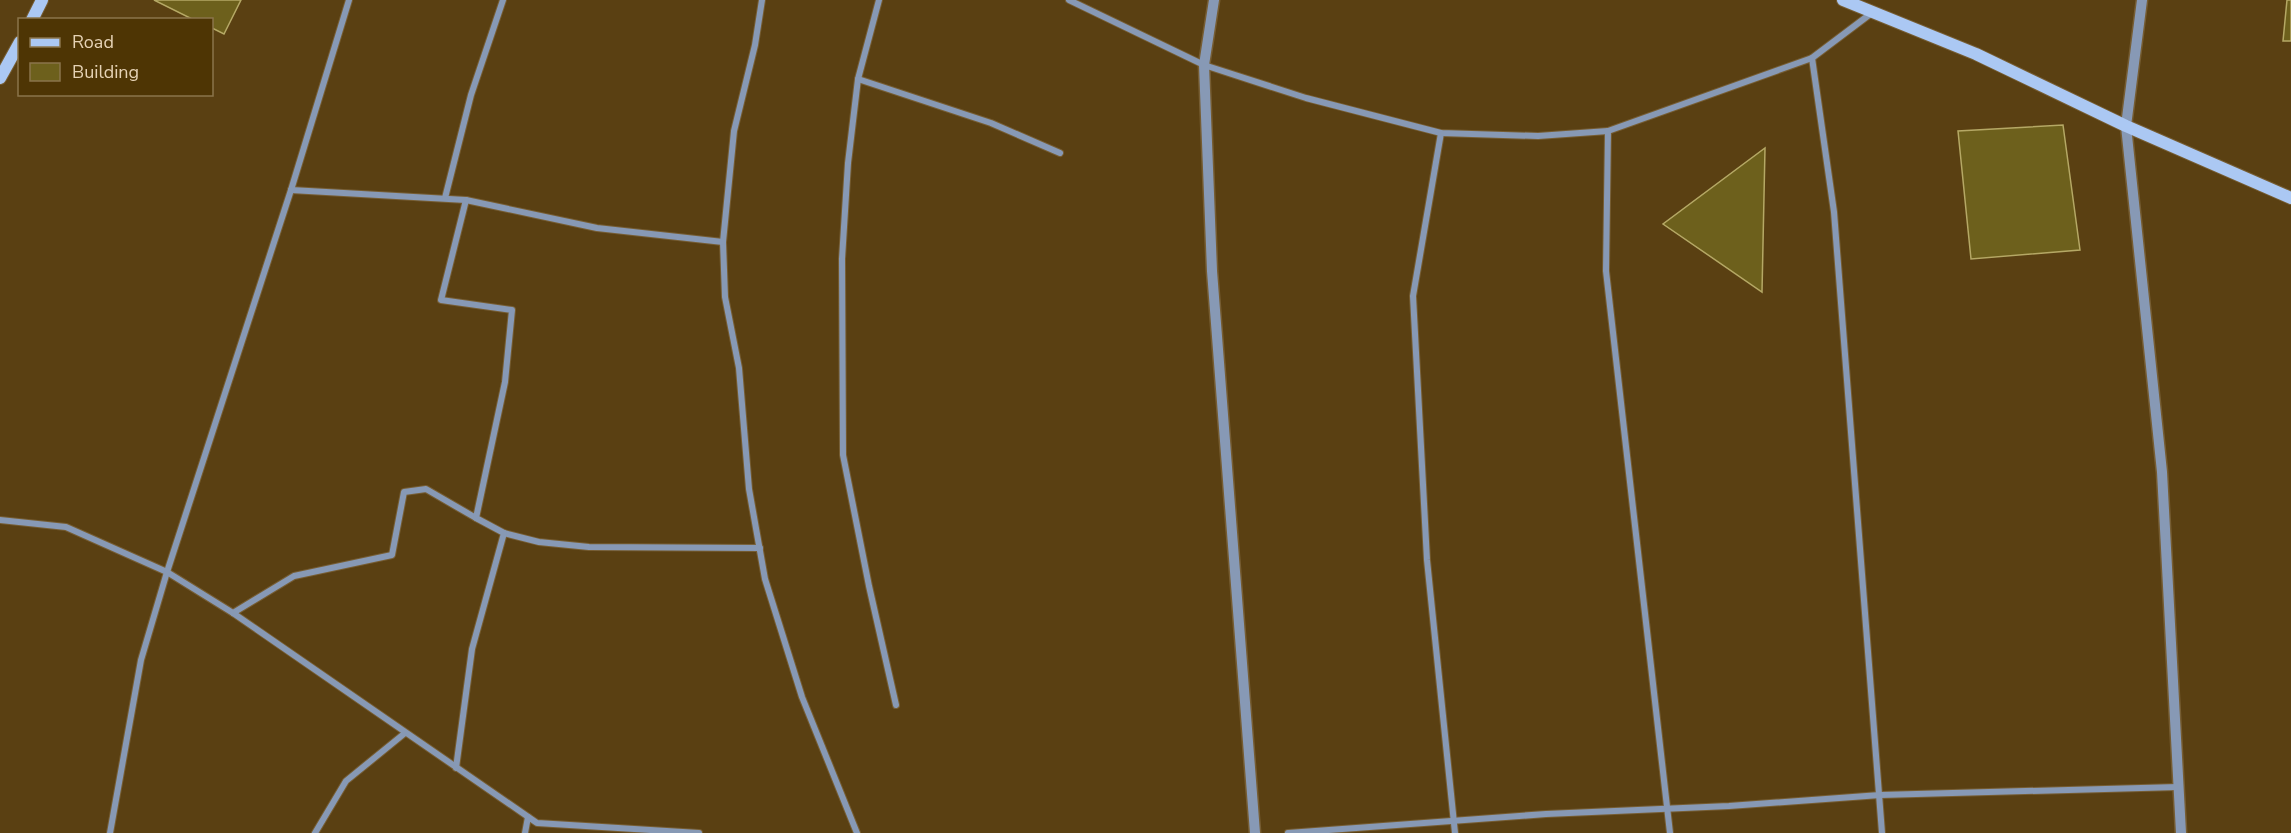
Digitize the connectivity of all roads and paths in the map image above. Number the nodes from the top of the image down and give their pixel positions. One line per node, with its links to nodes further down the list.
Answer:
1 (42, 0): 11 (main road)
2 (349, 0): 21 (street)
3 (502, 0): 22 (street)
4 (762, 0): 25 (street)
5 (879, 0): 16 (street)
6 (1069, 0): 14 (street)
7 (1214, 0): 14 (street)
8 (1844, 0): 10 (main road)
9 (2142, 0): 17 (street)
10 (1874, 11): 13 (street); 17 (main road)
11 (33, 18)
12 (18, 46): 15 (main road)
13 (1812, 58): 18 (street); 36 (street)
14 (1204, 65): 19 (street); 45 (street)
15 (0, 78)
16 (858, 79): 20 (street); 32 (street)
17 (2126, 126): 23 (main road); 35 (street)
18 (1608, 131): 19 (street); 37 (street)
19 (1441, 133): 39 (street)
20 (1060, 153)
21 (291, 190): 22 (street); 30 (street)
22 (445, 198): 24 (street)
23 (2291, 198)
24 (466, 200): 25 (street); 26 (street)
25 (723, 242): 29 (street)
26 (477, 518): 28 (street); 31 (street)
27 (0, 520): 30 (street)
28 (504, 533): 29 (street); 34 (street)
29 (760, 548): 44 (street)
30 (167, 572): 31 (street); 40 (street)
31 (233, 613): 33 (street)
32 (896, 705)
33 (405, 733): 34 (street); 41 (street)
34 (456, 768): 38 (street)
35 (2178, 787): 36 (street); 50 (street)
36 (1880, 795): 37 (street); 49 (street)
37 (1668, 808): 39 (street); 48 (street)
38 (528, 817): 42 (street); 43 (street)
39 (1454, 821): 46 (street); 47 (street)
40 (110, 833)
41 (315, 833)
42 (525, 833)
43 (699, 833)
44 (857, 833)
45 (1255, 833)
46 (1288, 833)
47 (1455, 833)
48 (1670, 833)
49 (1882, 833)
50 (2181, 833)

